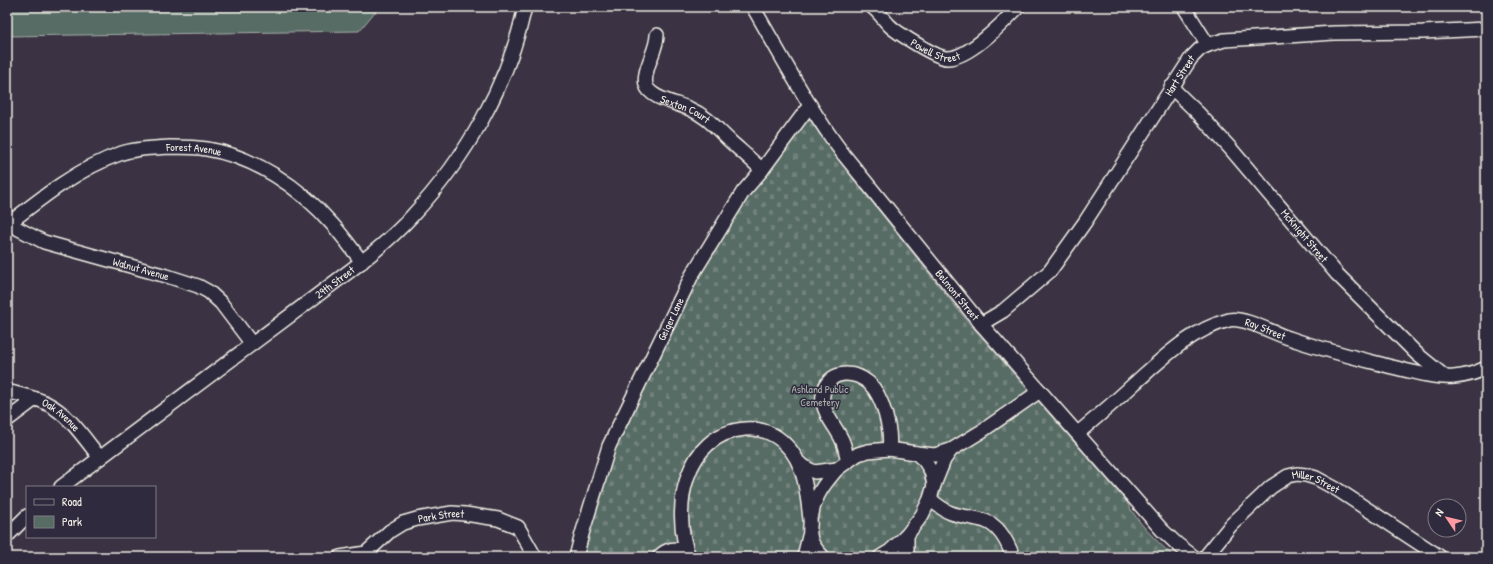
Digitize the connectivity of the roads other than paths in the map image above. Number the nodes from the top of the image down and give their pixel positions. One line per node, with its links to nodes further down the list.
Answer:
1 (525, 7): 13 (street, 29th Street)
2 (753, 7): 10 (street, Belmont Street)
3 (1018, 7): 5 (street, Powell Street)
4 (1184, 7): 8 (street)
5 (876, 8)
6 (1486, 29): 8 (street, Hart Street)
7 (657, 35): 11 (street, Sexton Court)
8 (1208, 45): 9 (street, Hart Street)
9 (1171, 87): 14 (street, Hart Street); 17 (street, McKnight Street)
10 (810, 105): 11 (street, Geiger Lane); 14 (street, Belmont Street)
11 (762, 170): 43 (street, Geiger Lane)
12 (8, 225): 13 (street, Forest Avenue); 15 (street, Walnut Avenue)
13 (362, 262): 15 (street, 29th Street)
14 (981, 324): 19 (street, Belmont Street)
15 (252, 344): 26 (street, 29th Street)
16 (1486, 368): 17 (street, Ray Street)
17 (1445, 377): 22 (street, Ray Street)
18 (7, 391): 20 (street, Oak Avenue)
19 (1040, 391): 22 (street, Belmont Street); 24 (street)
20 (35, 399): 21 (street); 26 (street, Oak Avenue)
21 (7, 420)
22 (1078, 433): 49 (street, Belmont Street)
23 (889, 449): 25 (street); 27 (street); 27 (street)
24 (951, 450): 25 (street); 30 (street)
25 (916, 453): 30 (street)
26 (100, 458): 31 (street, 29th Street)
27 (848, 461): 29 (street)
28 (799, 463): 29 (street); 34 (street); 35 (street)
29 (837, 469): 34 (street)
30 (934, 485): 32 (street)
31 (62, 486)
32 (930, 500): 36 (street); 48 (street)
33 (26, 517): 37 (street)
34 (810, 522): 38 (street)
35 (681, 523): 39 (street); 40 (street)
36 (907, 535): 46 (street); 47 (street)
37 (7, 536)
38 (810, 536): 44 (street); 45 (street)
39 (664, 553): 40 (street)
40 (688, 554)
41 (340, 557): 42 (street, Park Street)
42 (535, 557)
43 (576, 557)
44 (804, 557)
45 (823, 557)
46 (880, 557)
47 (908, 557)
48 (1013, 557)
49 (1194, 557)
50 (1205, 557): 51 (street, Miller Street)
51 (1440, 557)

